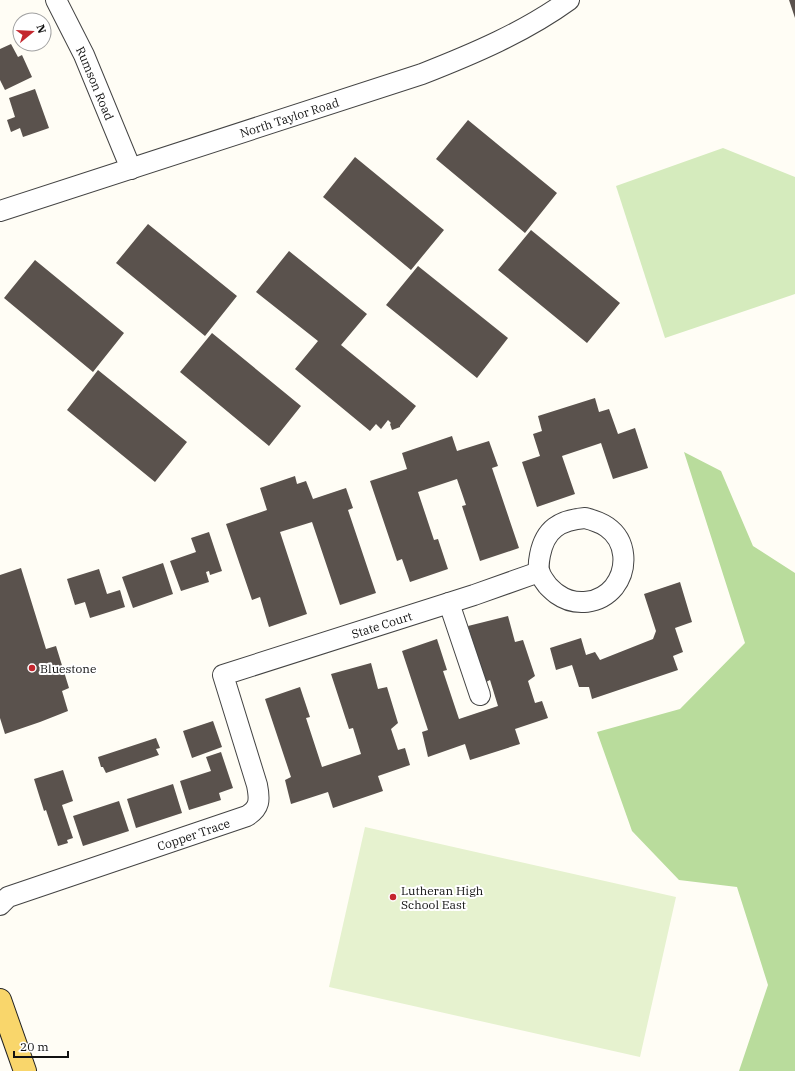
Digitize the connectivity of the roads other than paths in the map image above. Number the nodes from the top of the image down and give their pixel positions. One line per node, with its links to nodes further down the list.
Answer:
1 (56, 0): 3 (street, Rumson Road)
2 (569, 0): 3 (street, North Taylor Road)
3 (131, 169): 4 (street, North Taylor Road)
4 (0, 211)
5 (539, 572): 5 (street); 6 (street, State Court)
6 (449, 603): 7 (street, State Court); 8 (street)
7 (224, 675): 9 (street, Copper Trace)
8 (480, 695)
9 (0, 905)
10 (0, 1000): 11 (main road)
11 (7, 1038): 12 (main road)
12 (25, 1071)

